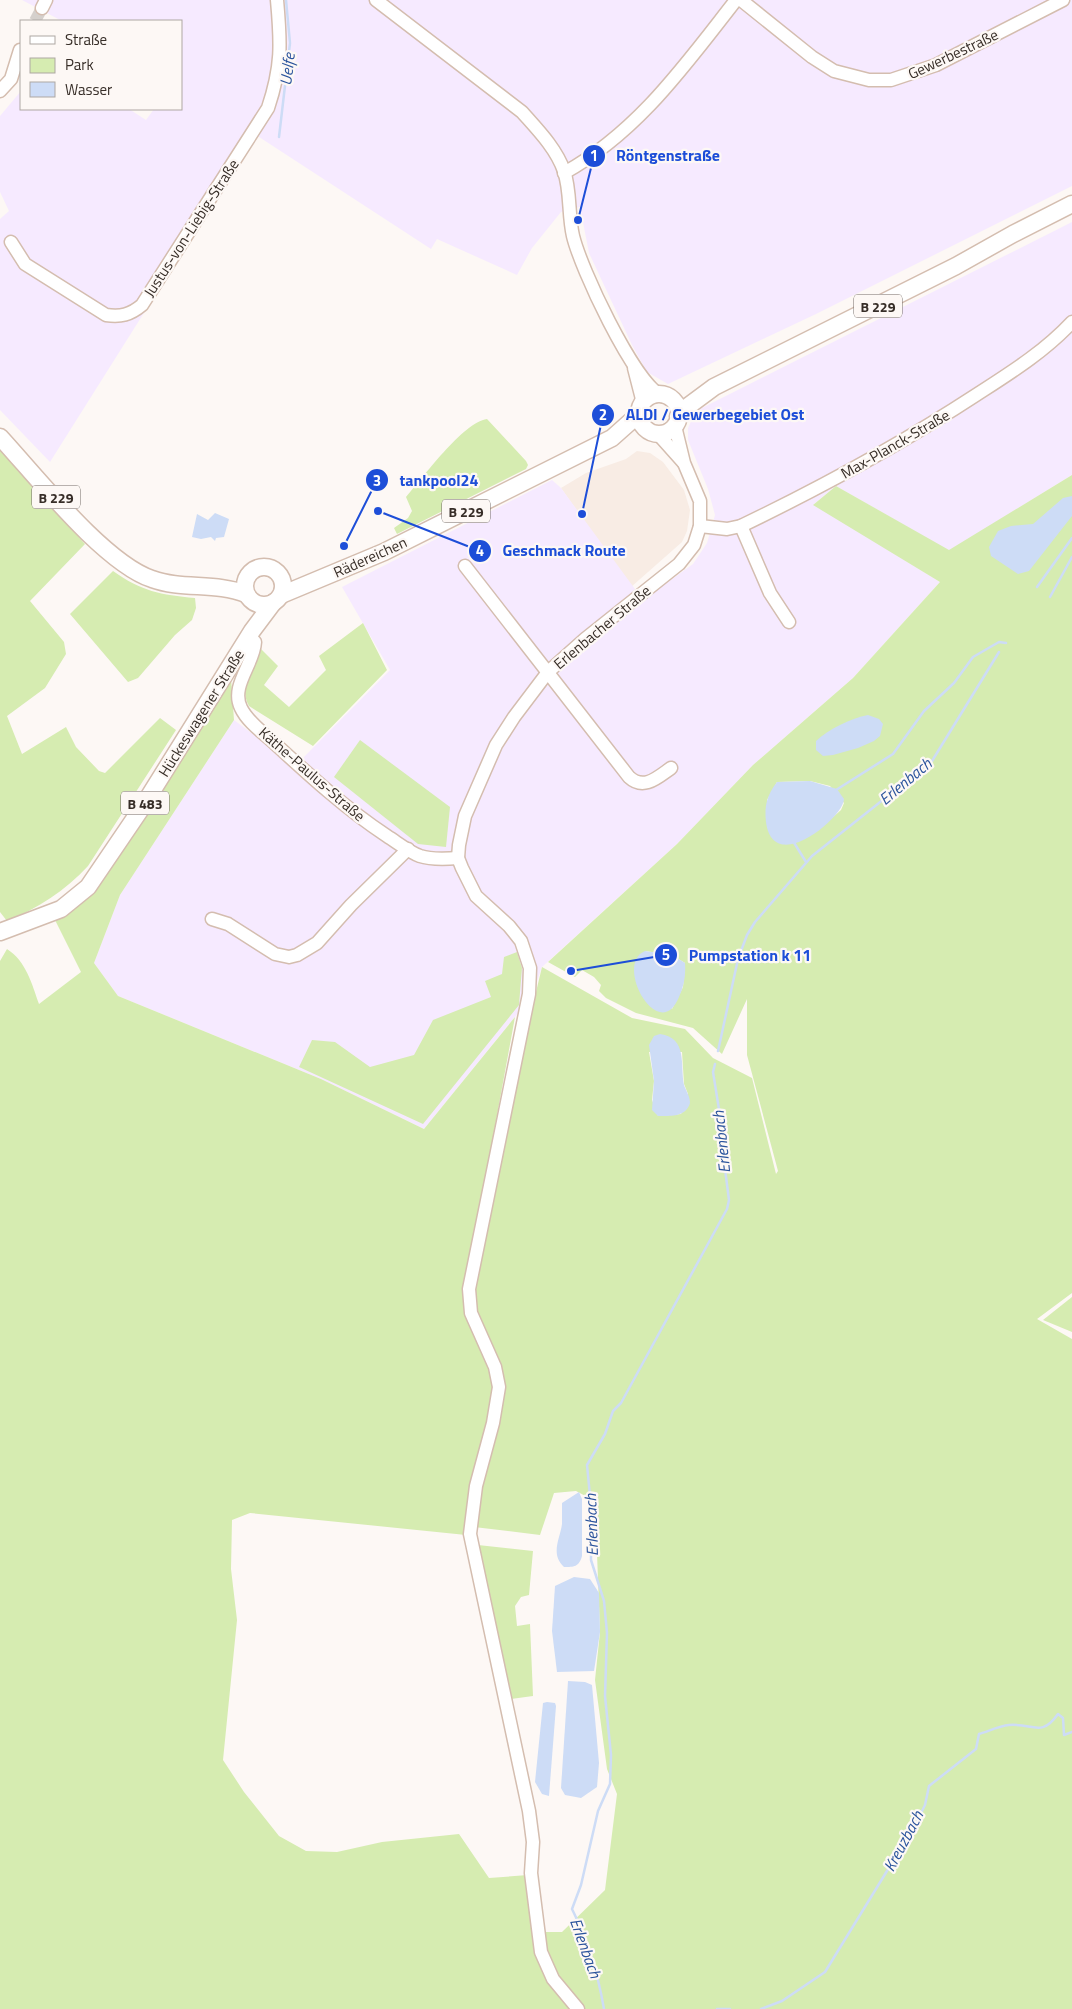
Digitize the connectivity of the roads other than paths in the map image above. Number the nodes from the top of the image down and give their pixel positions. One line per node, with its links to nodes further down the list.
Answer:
1 (277, 0): 10 (street, Justus-von-Liebig-Straße)
2 (376, 0): 8 (street)
3 (736, 0): 8 (street)
4 (741, 0): 5 (street, Gewerbestraße)
5 (1063, 0)
6 (20, 50): 7 (street)
7 (0, 91)
8 (564, 173): 12 (street)
9 (1072, 204): 13 (main road, B 229)
10 (11, 242)
11 (1072, 322): 22 (street, Max-Planck-Straße)
12 (634, 366): 14 (street); 15 (street)
13 (714, 387): 14 (main road, B 229); 16 (main road, B 229)
14 (665, 396): 15 (main road); 16 (main road)
15 (641, 408): 17 (main road); 19 (main road, Rädereichen / B 229)
16 (676, 421): 17 (main road); 20 (street, Erlenbacher Straße)
17 (653, 432): 19 (main road, Rädereichen / B 229); 20 (street, Erlenbacher Straße)
18 (0, 437): 27 (main road, B 229)
19 (612, 438): 26 (main road, Rädereichen / B 229)
20 (684, 463): 21 (street, Erlenbacher Straße)
21 (700, 526): 22 (street, Max-Planck-Straße); 32 (street, Erlenbacher Straße)
22 (741, 526): 30 (street)
23 (465, 566): 32 (street)
24 (280, 576): 25 (main road); 26 (main road, Rädereichen / B 229); 29 (main road)
25 (246, 577): 27 (main road, B 229); 28 (main road)
26 (315, 579): 29 (main road, Rädereichen / B 229)
27 (213, 586): 28 (main road, B 229)
28 (250, 599): 29 (main road); 31 (main road, Hückeswagener Straße / B 483)
29 (277, 599): 31 (main road, Hückeswagener Straße / B 483)
30 (789, 622)
31 (251, 634): 34 (street, Käthe-Paulus-Straße); 37 (main road, Hückeswagener Straße / B 483)
32 (548, 672): 33 (street); 35 (street, Erlenbacher Straße)
33 (671, 768)
34 (408, 849): 35 (street, Käthe-Paulus-Straße); 36 (street)
35 (458, 858): 38 (street)
36 (212, 919)
37 (1, 928)
38 (578, 2009)

